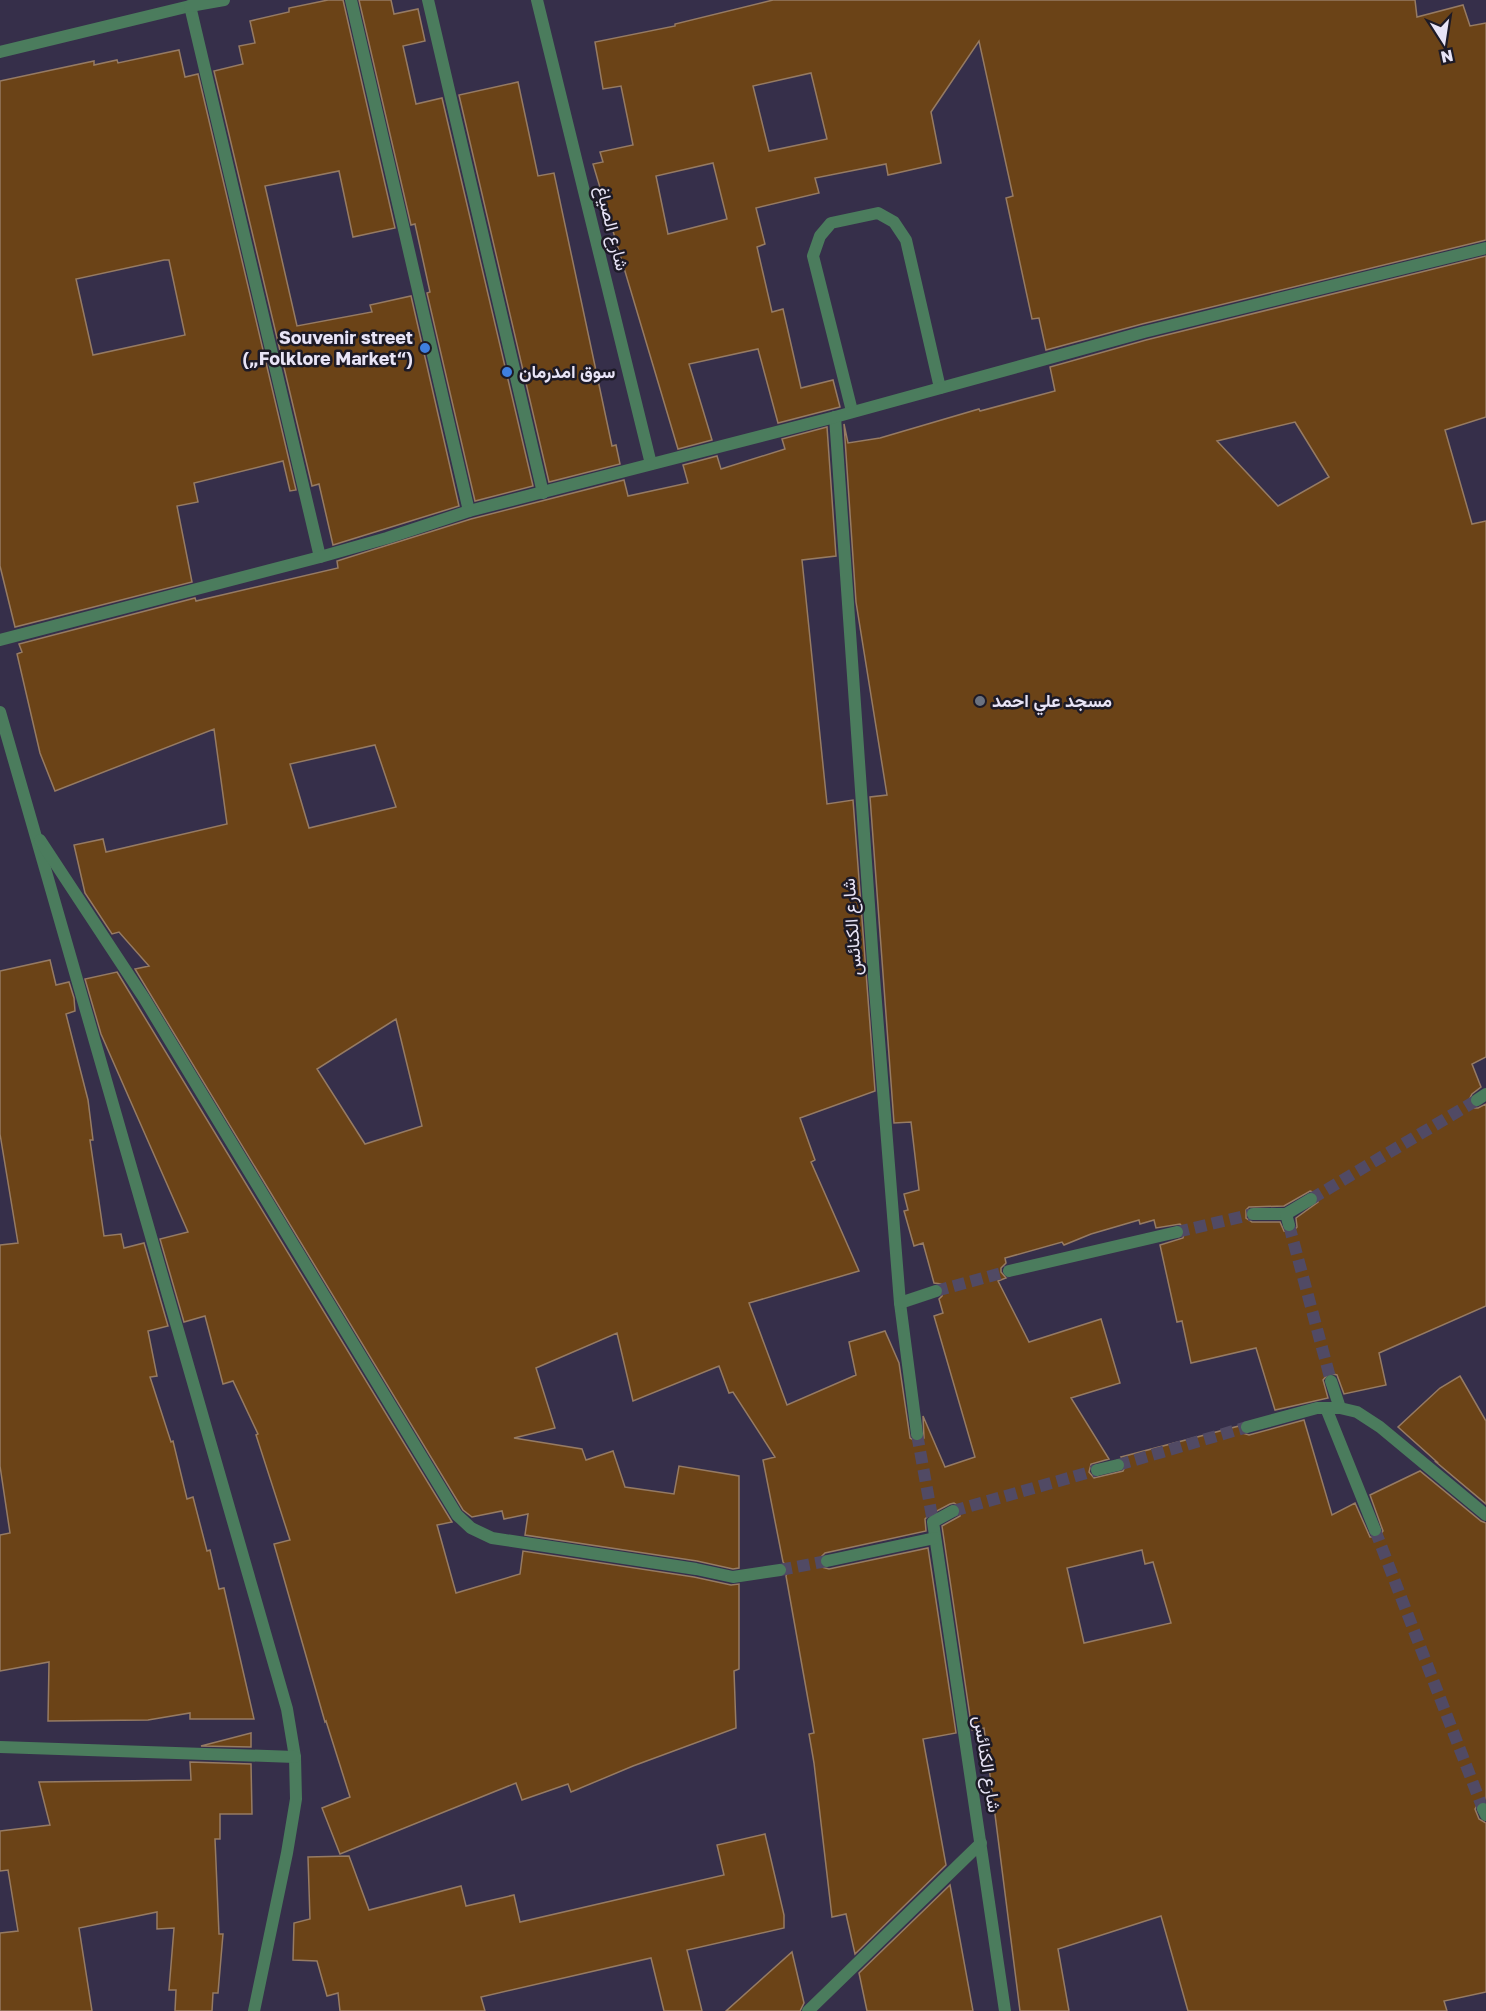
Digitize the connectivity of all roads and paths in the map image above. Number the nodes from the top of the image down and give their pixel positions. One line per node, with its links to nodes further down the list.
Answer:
1 (224, 0): 5 (street)
2 (351, 0): 13 (street)
3 (428, 0): 12 (street)
4 (537, 0): 11 (street, شارع الصياغ)
5 (190, 6): 6 (street); 14 (street)
6 (0, 52)
7 (1486, 248): 8 (street)
8 (940, 388): 9 (street); 9 (street)
9 (852, 411): 10 (street)
10 (835, 417): 11 (street); 23 (street, شارع الكنائس)
11 (651, 464): 12 (street)
12 (543, 493): 13 (street)
13 (469, 511): 14 (street)
14 (320, 557): 15 (street)
15 (0, 640)
16 (0, 712): 17 (street)
17 (33, 828): 36 (street); 38 (street)
18 (1311, 1199): 19 (street)
19 (1254, 1214)
20 (1177, 1232): 21 (street)
21 (1009, 1271)
22 (936, 1291): 23 (street)
23 (900, 1303): 28 (street, شارع الكنائس)
24 (1331, 1381): 26 (street)
25 (1326, 1408): 26 (street); 27 (street); 33 (street)
26 (1340, 1408): 32 (street)
27 (1247, 1427)
28 (917, 1434)
29 (1118, 1465): 30 (street)
30 (1096, 1470)
31 (953, 1511): 34 (street, شارع الكنائس)
32 (1486, 1515)
33 (1375, 1530)
34 (935, 1538): 35 (street); 39 (street, شارع الكنائس)
35 (827, 1561)
36 (780, 1570)
37 (0, 1747): 38 (street)
38 (295, 1756): 40 (street)
39 (981, 1843): 41 (street); 42 (street, شارع الكنائس)
40 (254, 2011)
41 (808, 2011)
42 (1005, 2011)

